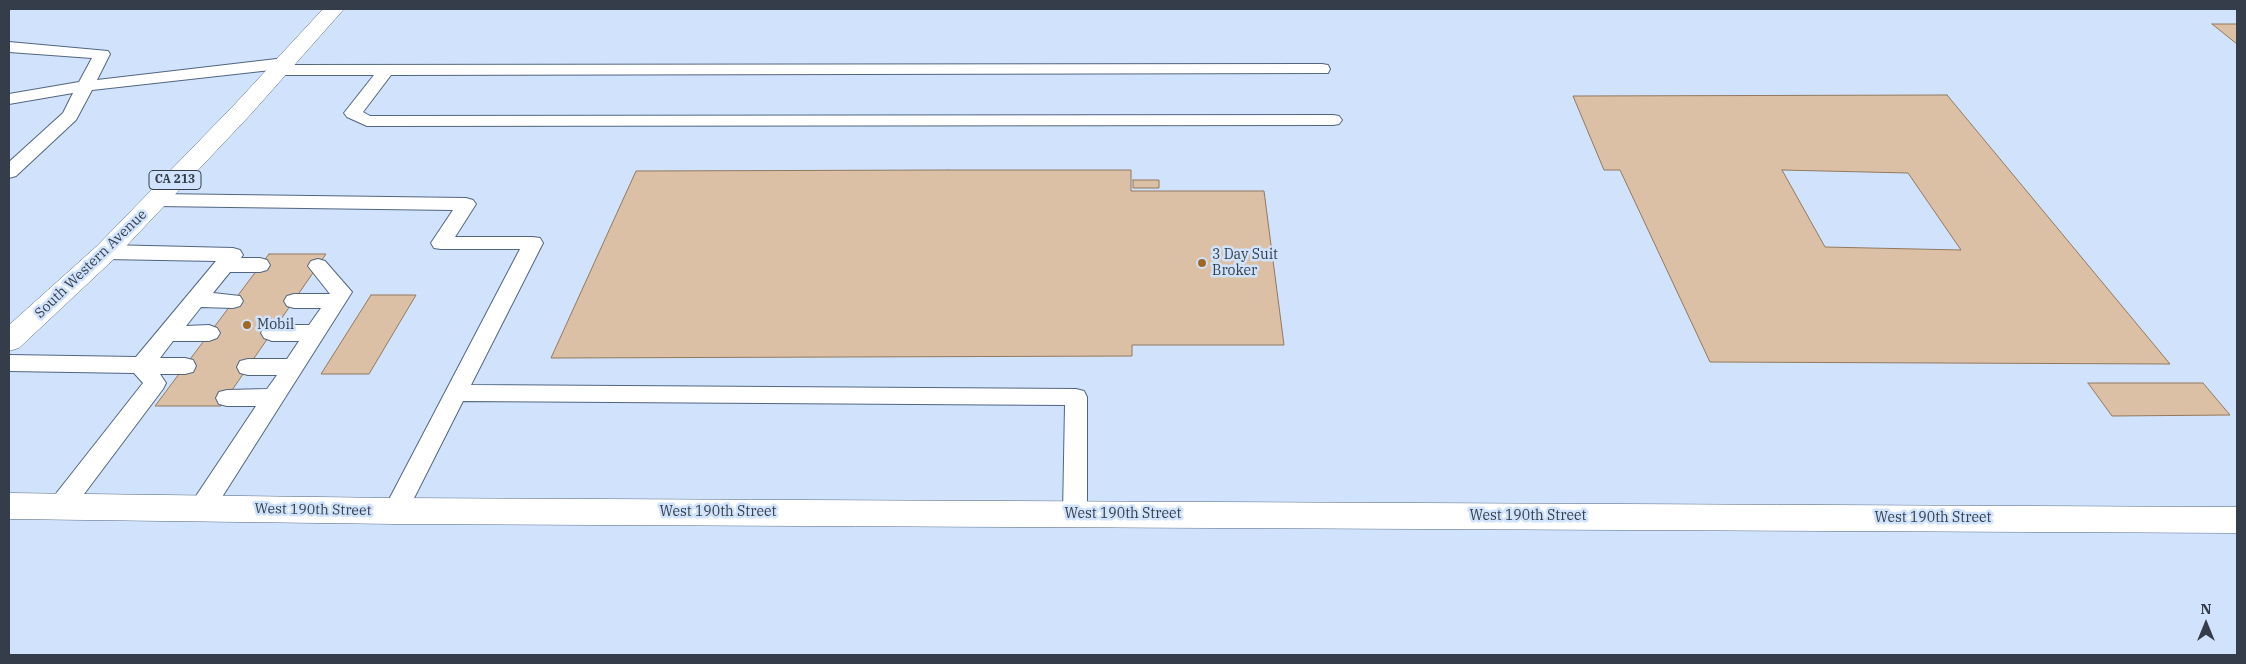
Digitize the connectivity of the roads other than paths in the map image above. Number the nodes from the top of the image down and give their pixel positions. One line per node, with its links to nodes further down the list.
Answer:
1 (334, 9): 3 (main road, South Western Avenue / CA 213)
2 (9, 48): 6 (lane)
3 (282, 66): 5 (lane); 6 (lane); 10 (main road, South Western Avenue / CA 213)
4 (1322, 69): 5 (lane)
5 (386, 70): 8 (lane)
6 (85, 86): 7 (lane); 9 (lane)
7 (9, 99)
8 (1333, 120)
9 (9, 172)
10 (156, 200): 11 (main road, South Western Avenue / CA 213); 29 (lane)
11 (106, 252): 12 (lane); 23 (main road, South Western Avenue / CA 213)
12 (224, 264): 13 (lane); 15 (lane)
13 (260, 265)
14 (318, 266): 18 (lane)
15 (195, 300): 16 (lane); 22 (lane)
16 (234, 301)
17 (294, 301): 18 (lane)
18 (336, 301): 21 (lane)
19 (209, 333): 22 (lane)
20 (272, 333): 21 (lane)
21 (315, 333): 28 (lane)
22 (168, 334): 25 (lane)
23 (9, 341)
24 (9, 363): 25 (lane)
25 (141, 366): 26 (lane); 33 (lane)
26 (184, 366)
27 (248, 367): 28 (lane)
28 (293, 367): 30 (lane)
29 (455, 393): 35 (lane); 36 (lane)
30 (273, 397): 31 (lane); 34 (lane)
31 (227, 398)
32 (9, 506): 33 (main road, West 190th Street)
33 (60, 507): 34 (main road, West 190th Street)
34 (201, 509): 35 (main road, West 190th Street)
35 (395, 511): 36 (main road, West 190th Street)
36 (1075, 513): 37 (main road, West 190th Street)
37 (2237, 520)

